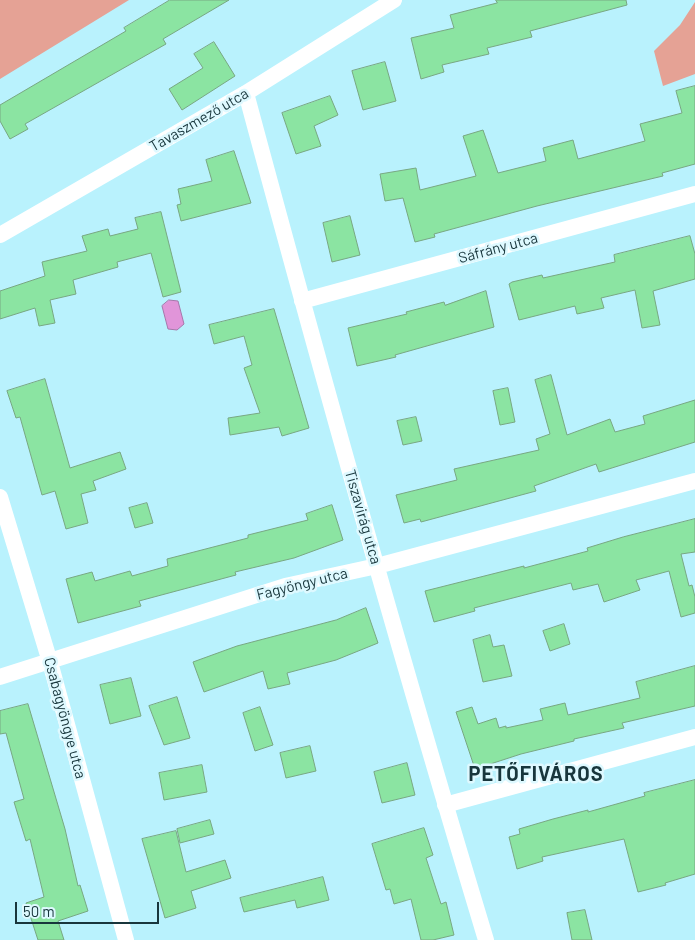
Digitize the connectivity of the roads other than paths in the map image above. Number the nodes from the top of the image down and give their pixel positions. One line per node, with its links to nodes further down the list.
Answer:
1 (394, 0): 2 (street, Tavaszmező utca)
2 (246, 93): 4 (street, Tavaszmező utca); 5 (street, Tiszavirág utca)
3 (695, 194): 5 (street, Sáfrány utca)
4 (0, 236)
5 (302, 301): 8 (street, Tiszavirág utca)
6 (695, 481): 8 (street, Fagyöngy utca)
7 (0, 496): 9 (street, Csabagyöngye utca)
8 (377, 566): 9 (street, Fagyöngy utca); 12 (street, Tiszavirág utca)
9 (50, 662): 10 (street, Fagyöngy utca); 13 (street, Csabagyöngye utca)
10 (0, 677)
11 (695, 737): 12 (street)
12 (445, 805): 14 (street, Tiszavirág utca)
13 (126, 940)
14 (486, 940)

